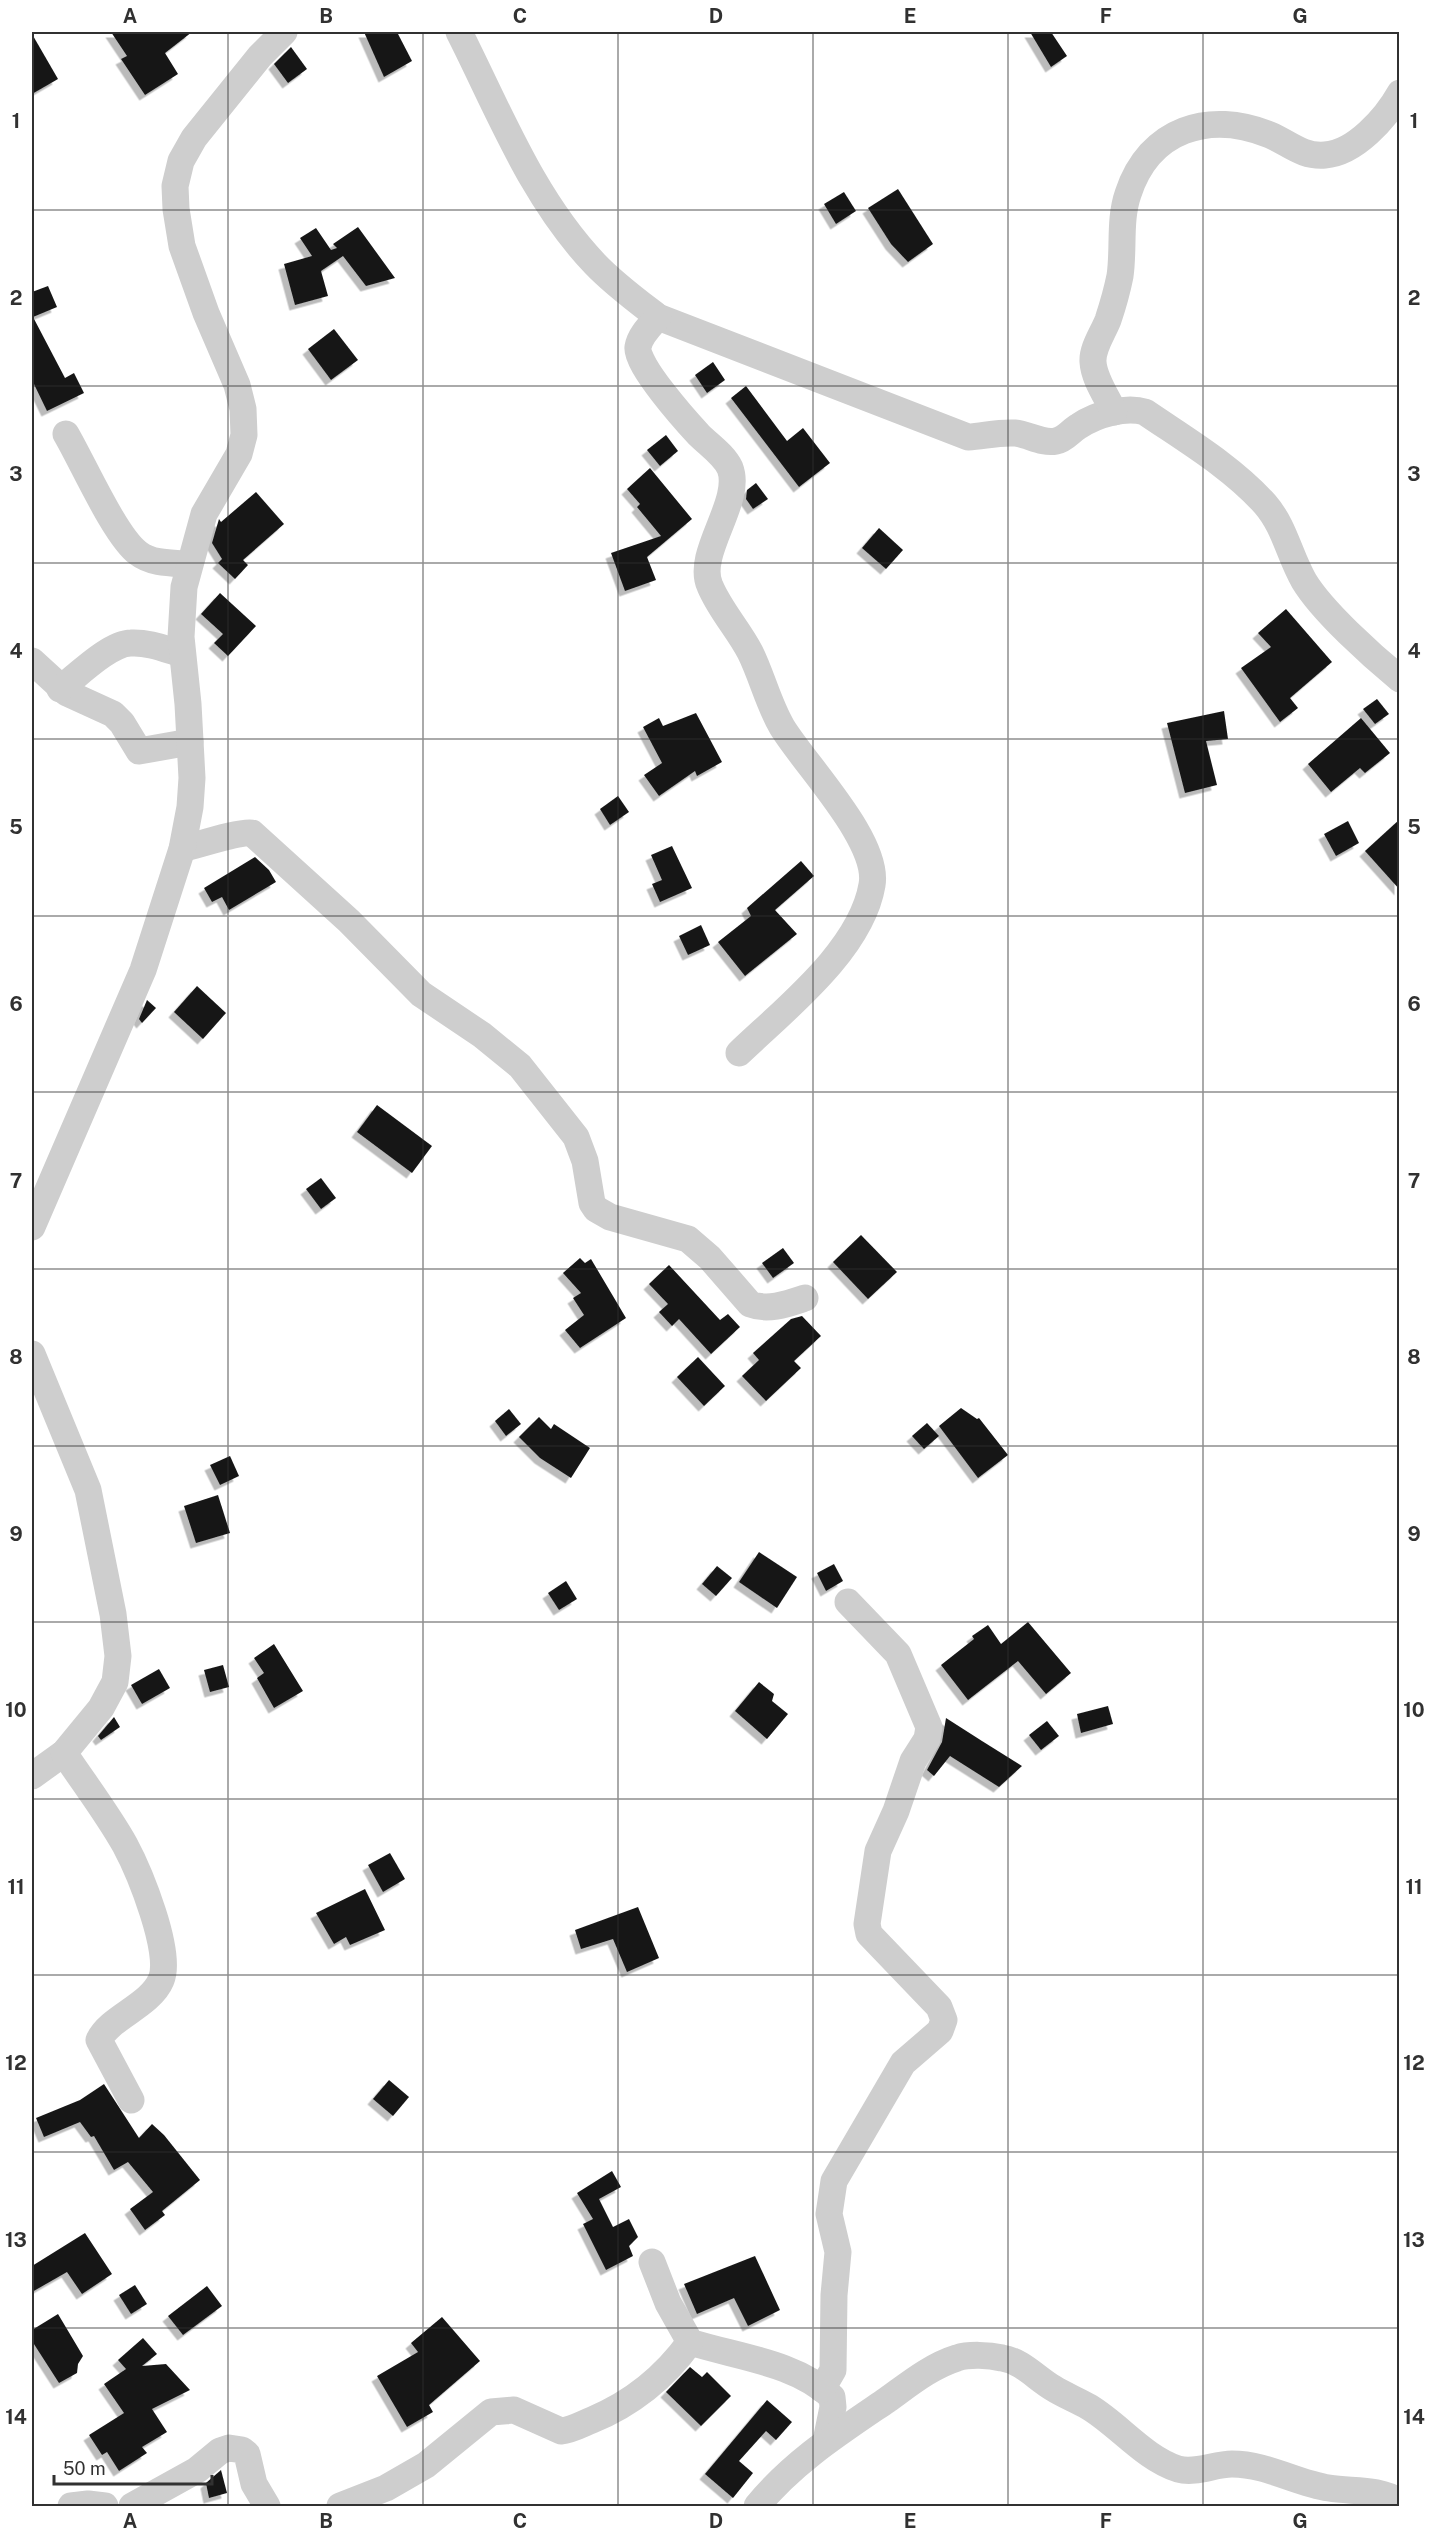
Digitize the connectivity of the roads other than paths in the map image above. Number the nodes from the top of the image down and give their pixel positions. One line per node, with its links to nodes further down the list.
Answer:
1 (284, 32): 7 (street)
2 (459, 32): 4 (street)
3 (1400, 93): 5 (street)
4 (658, 317): 5 (street); 14 (street)
5 (1114, 412): 10 (street)
6 (66, 434): 7 (street)
7 (188, 564): 8 (street)
8 (182, 654): 11 (street); 12 (street)
9 (32, 661): 11 (street)
10 (1400, 679)
11 (60, 689): 12 (street)
12 (190, 742): 13 (street)
13 (182, 849): 15 (street); 16 (street)
14 (739, 1053)
15 (32, 1227)
16 (805, 1298)
17 (32, 1354): 19 (street)
18 (848, 1602): 24 (street)
19 (64, 1753): 20 (street); 21 (street)
20 (32, 1776)
21 (131, 2100)
22 (652, 2262): 23 (street)
23 (690, 2342): 24 (street); 31 (street)
24 (822, 2389): 25 (street)
25 (826, 2441): 26 (street); 32 (street)
26 (1400, 2502)
27 (71, 2506): 28 (street)
28 (105, 2506)
29 (132, 2506): 30 (street)
30 (267, 2506)
31 (340, 2506)
32 (757, 2506)

